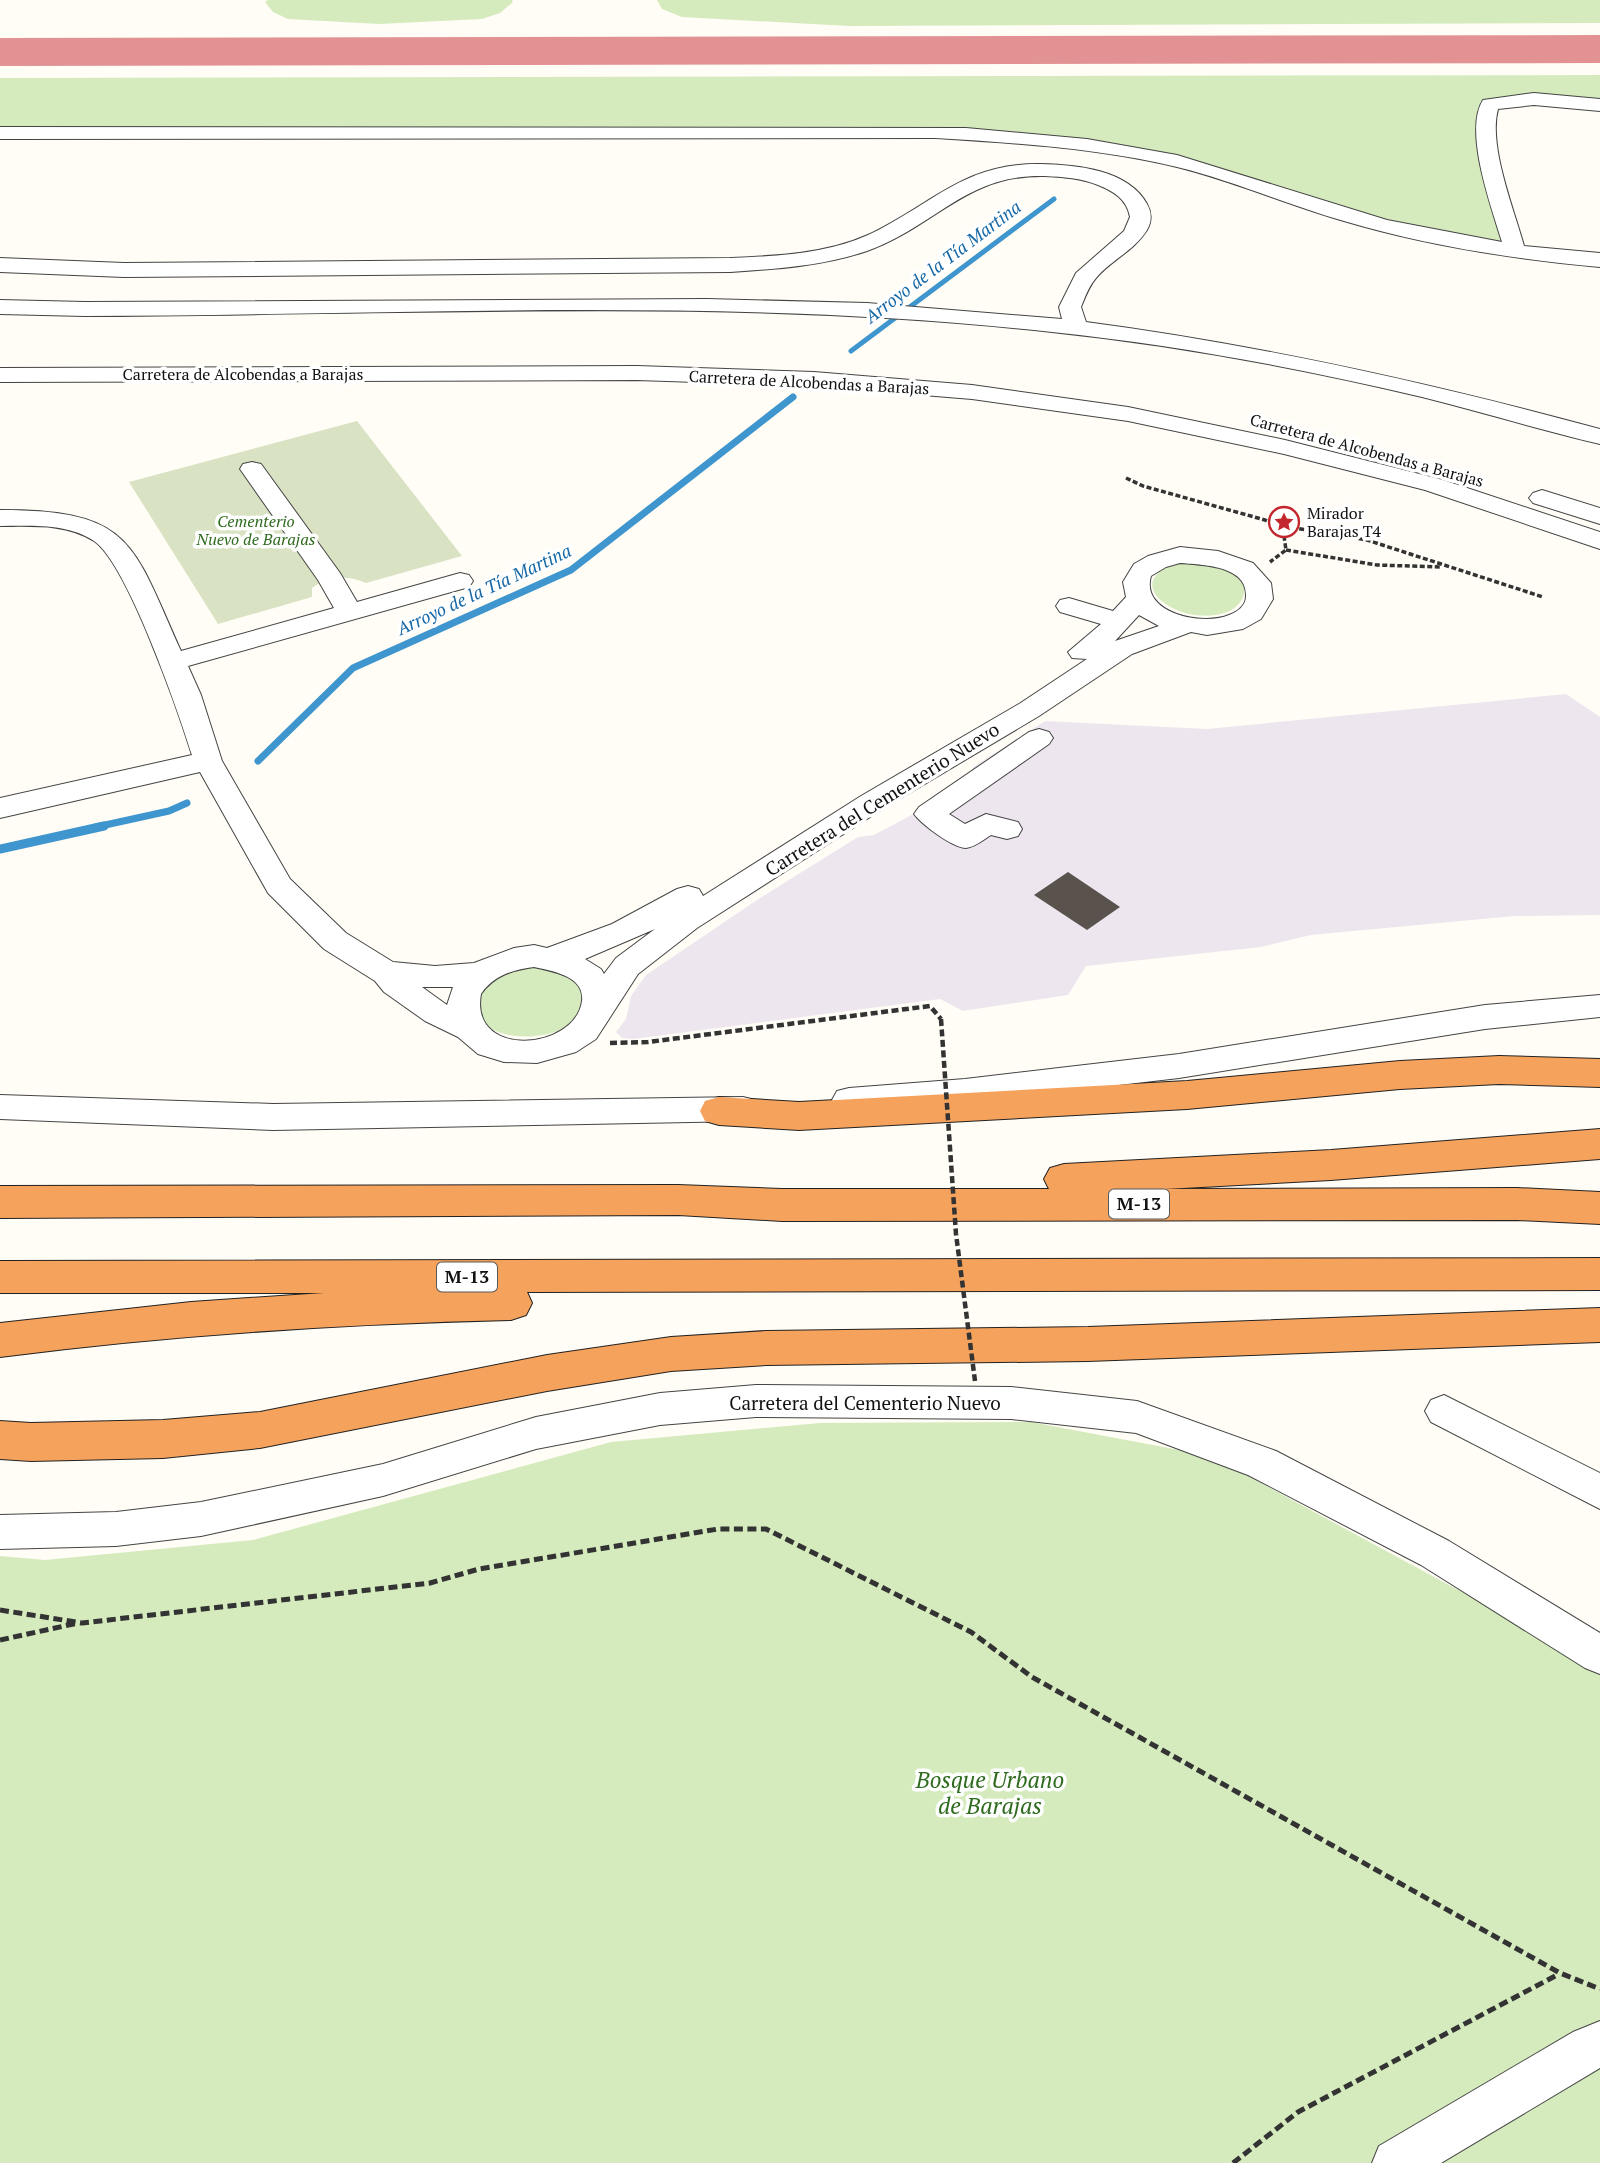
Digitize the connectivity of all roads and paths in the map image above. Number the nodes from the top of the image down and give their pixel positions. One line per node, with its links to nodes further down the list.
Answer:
1 (1600, 105): 3 (street)
2 (0, 133): 3 (street)
3 (1515, 251): 4 (street)
4 (1600, 260)
5 (0, 265): 7 (street)
6 (0, 307): 7 (street)
7 (1080, 313): 10 (street)
8 (0, 357): 13 (street, Carretera de Alcobendas a Barajas)
9 (0, 374): 16 (street, Carretera de Alcobendas a Barajas)
10 (1600, 436)
11 (252, 469): 24 (street)
12 (1126, 478): 15 (path)
13 (1600, 516)
14 (0, 518): 26 (street)
15 (1276, 526): 17 (path); 18 (path)
16 (1600, 541)
17 (1286, 550): 18 (path); 19 (path)
18 (1445, 567): 21 (path)
19 (1252, 575): 23 (street); 25 (street)
20 (460, 581): 24 (street)
21 (1543, 597)
22 (1069, 606): 23 (street)
23 (1130, 610): 25 (street); 31 (street, Carretera del Cementerio Nuevo)
24 (349, 611): 26 (street)
25 (1186, 625): 34 (street, Carretera del Cementerio Nuevo)
26 (173, 662): 28 (street)
27 (1039, 738): 30 (street)
28 (208, 761): 29 (street); 32 (street)
29 (0, 808)
30 (1007, 829)
31 (553, 957): 33 (street); 34 (street)
32 (386, 973): 33 (street); 36 (street)
33 (482, 973): 36 (street)
34 (600, 1004): 36 (street)
35 (1600, 1006): 40 (street)
36 (468, 1028)
37 (600, 1037): 50 (path, bridge)
38 (1600, 1073): 40 (highway)
39 (0, 1107): 40 (street)
40 (719, 1111)
41 (1600, 1144): 42 (highway)
42 (678, 1199): 43 (highway, M-13); 44 (highway, M-13)
43 (0, 1202)
44 (1600, 1208)
45 (1600, 1274): 47 (highway, M-13)
46 (0, 1277): 47 (highway, M-13)
47 (934, 1277): 49 (highway)
48 (1600, 1325): 52 (highway)
49 (0, 1340)
50 (975, 1381)
51 (1444, 1410): 53 (street)
52 (0, 1440)
53 (1600, 1492)
54 (0, 1532): 58 (street, Carretera del Cementerio Nuevo)
55 (0, 1610): 56 (path)
56 (82, 1623): 57 (path); 59 (path)
57 (0, 1640)
58 (1600, 1655)
59 (1560, 1973): 60 (path); 62 (path)
60 (1600, 1989)
61 (1600, 2044): 63 (street)
62 (1233, 2163)
63 (1396, 2163)

